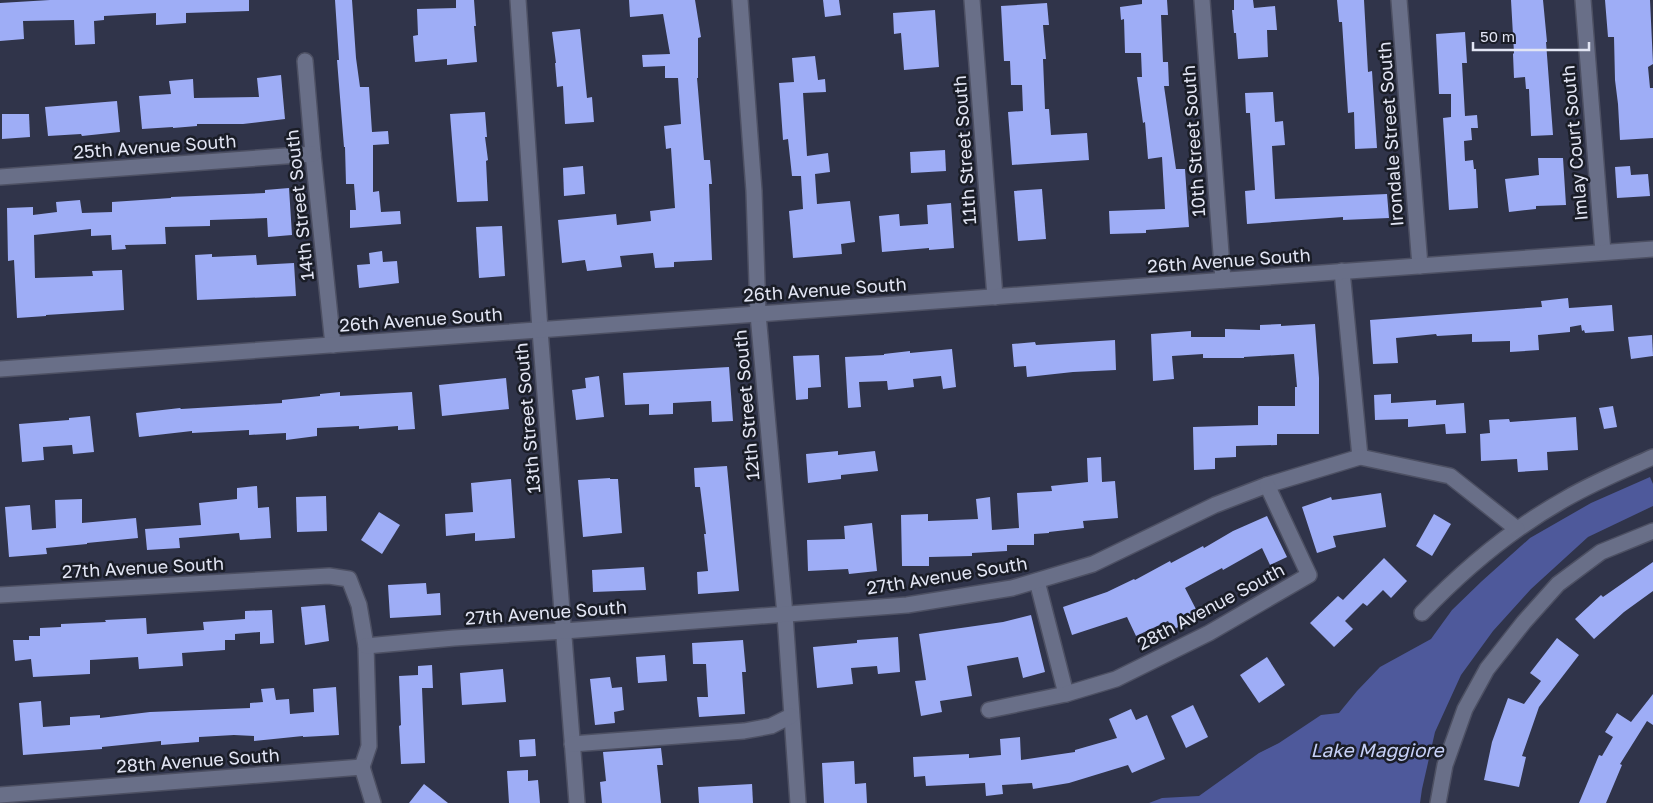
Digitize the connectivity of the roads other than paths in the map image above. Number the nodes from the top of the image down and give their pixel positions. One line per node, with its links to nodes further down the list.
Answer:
1 (518, 0): 17 (street, 13th Street South)
2 (740, 0): 16 (street, 12th Street South)
3 (972, 0): 15 (street, 11th Street South)
4 (1202, 0): 14 (street, 10th Street South)
5 (1399, 0): 12 (street, Irondale Street South)
6 (1582, 0): 11 (street, Imlay Court South)
7 (305, 61): 8 (street, 14th Street South)
8 (313, 154): 9 (street, 25th Avenue South); 18 (street, 14th Street South)
9 (0, 177)
10 (1653, 248): 11 (street, 26th Avenue South)
11 (1603, 252): 12 (street, 26th Avenue South)
12 (1420, 266): 13 (street, 26th Avenue South)
13 (1342, 272): 14 (street, 26th Avenue South); 20 (street)
14 (1223, 280): 15 (street, 26th Avenue South)
15 (995, 297): 16 (street, 26th Avenue South)
16 (758, 314): 17 (street, 26th Avenue South); 28 (street, 12th Street South)
17 (540, 330): 18 (street, 26th Avenue South); 29 (street, 13th Street South)
18 (333, 345): 19 (street, 26th Avenue South)
19 (0, 369)
20 (1360, 457): 22 (street, 27th Avenue South); 23 (street, 27th Avenue South)
21 (1653, 457): 23 (street)
22 (1267, 485): 25 (street, 27th Avenue South); 31 (street, 28th Avenue South)
23 (1517, 529): 27 (street)
24 (1653, 531): 40 (street)
25 (1037, 581): 28 (street, 27th Avenue South); 31 (street)
26 (0, 595): 30 (street, 27th Avenue South)
27 (1422, 613)
28 (785, 615): 29 (street, 27th Avenue South); 33 (street, 12th Street South)
29 (564, 632): 30 (street, 27th Avenue South); 34 (street, 13th Street South)
30 (366, 646): 35 (street)
31 (1066, 694): 32 (street, 28th Avenue South)
32 (989, 710)
33 (791, 716): 34 (street); 39 (street, 12th Street South)
34 (572, 744): 38 (street, 13th Street South)
35 (362, 767): 36 (street, 28th Avenue South); 37 (street)
36 (0, 795)
37 (373, 803)
38 (577, 803)
39 (798, 803)
40 (1438, 803)

